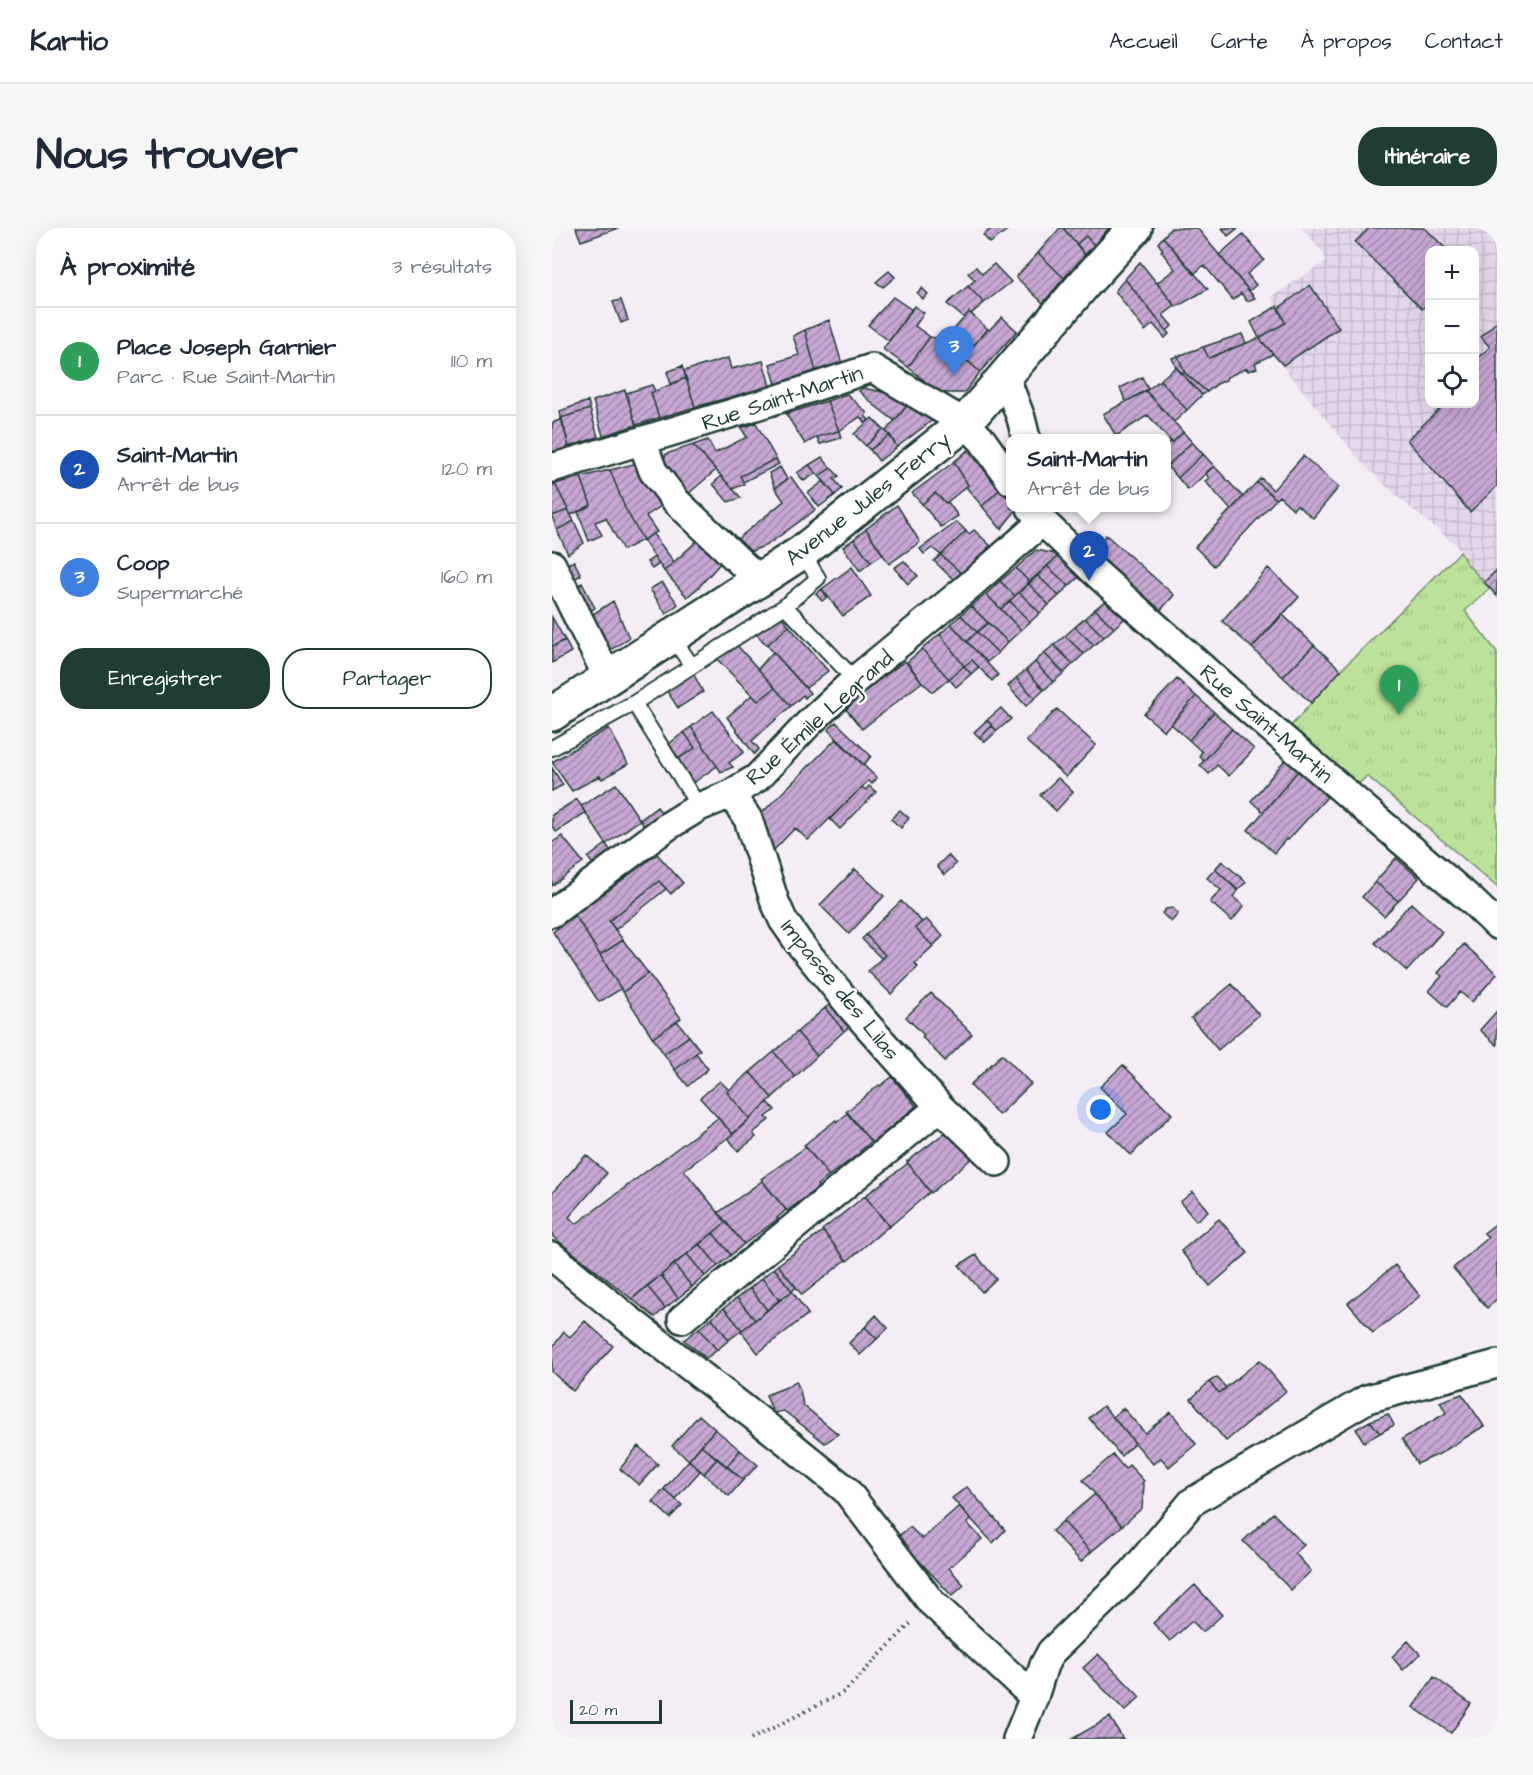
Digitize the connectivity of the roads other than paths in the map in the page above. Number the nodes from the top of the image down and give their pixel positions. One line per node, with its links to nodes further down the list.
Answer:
1 (1135, 228): 2 (street, Avenue Jules Ferry)
2 (1005, 376): 3 (street, Avenue Jules Ferry); 4 (street)
3 (965, 423): 5 (street, Rue Saint-Martin); 7 (street, Rue Saint-Martin); 10 (street, Avenue Jules Ferry)
4 (1025, 434)
5 (642, 441): 6 (street, Rue Saint-Martin); 12 (street)
6 (552, 468)
7 (1006, 474)
8 (1036, 512): 17 (street, Rue Émile Legrand)
9 (1037, 512): 24 (street, Rue Saint-Martin)
10 (802, 552): 12 (street, Avenue Jules Ferry); 13 (lane)
11 (552, 565): 16 (street)
12 (758, 579): 14 (street, Avenue Jules Ferry)
13 (785, 606): 15 (lane); 17 (lane)
14 (672, 637): 15 (lane); 16 (street, Avenue Jules Ferry)
15 (692, 666): 18 (lane)
16 (608, 678): 19 (street, Avenue Jules Ferry)
17 (855, 680): 21 (street, Rue Émile Legrand)
18 (634, 703): 20 (lane); 22 (lane)
19 (552, 714)
20 (552, 748)
21 (731, 794): 22 (street, Rue Émile Legrand); 25 (street, Impasse des Lilas)
22 (699, 807): 23 (street, Rue Émile Legrand)
23 (552, 913)
24 (1497, 925)
25 (940, 1107): 26 (street, Impasse des Lilas); 28 (street)
26 (997, 1162)
27 (552, 1256): 30 (street)
28 (682, 1319)
29 (1497, 1364): 30 (street)
30 (1034, 1697): 31 (street)
31 (1017, 1739)

